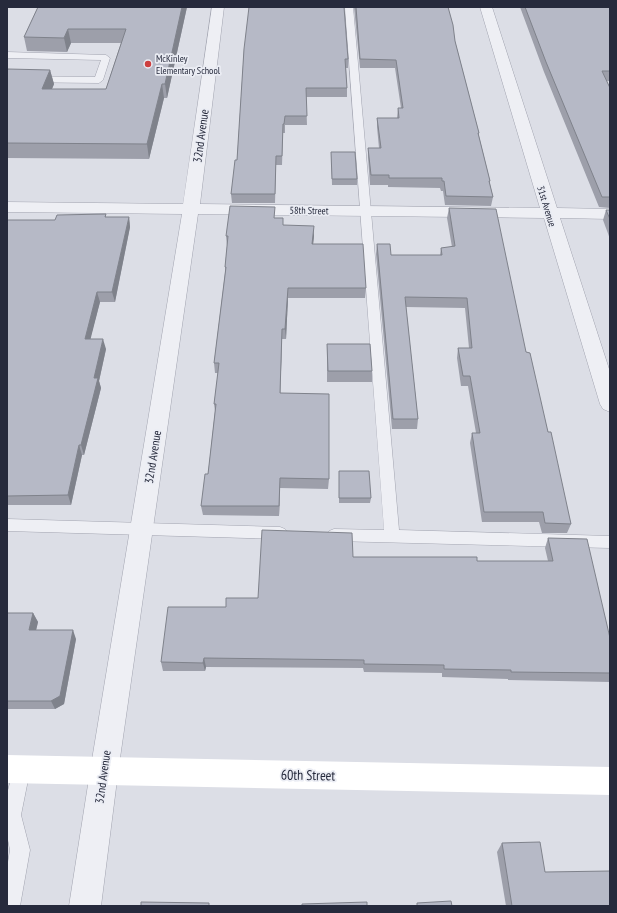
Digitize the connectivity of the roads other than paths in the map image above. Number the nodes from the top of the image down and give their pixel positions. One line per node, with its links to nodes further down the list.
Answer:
1 (218, 7): 7 (street, 32nd Avenue)
2 (349, 7): 8 (lane)
3 (486, 7): 9 (street, 31st Avenue)
4 (7, 55): 5 (lane)
5 (7, 79)
6 (7, 207): 7 (street, 58th Street)
7 (191, 208): 8 (street, 58th Street); 13 (street, 32nd Avenue)
8 (366, 211): 9 (street, 58th Street); 16 (lane)
9 (549, 213): 10 (street, 58th Street); 11 (street, 31st Avenue)
10 (610, 214)
11 (610, 404)
12 (7, 525): 13 (lane)
13 (141, 530): 14 (lane); 19 (street, 32nd Avenue)
14 (290, 533)
15 (322, 534): 16 (lane)
16 (392, 536): 17 (lane)
17 (610, 542)
18 (14, 769): 19 (street, 60th Street); 21 (lane)
19 (104, 772): 20 (street, 60th Street); 22 (street, 32nd Avenue)
20 (610, 781)
21 (10, 906)
22 (86, 906)

